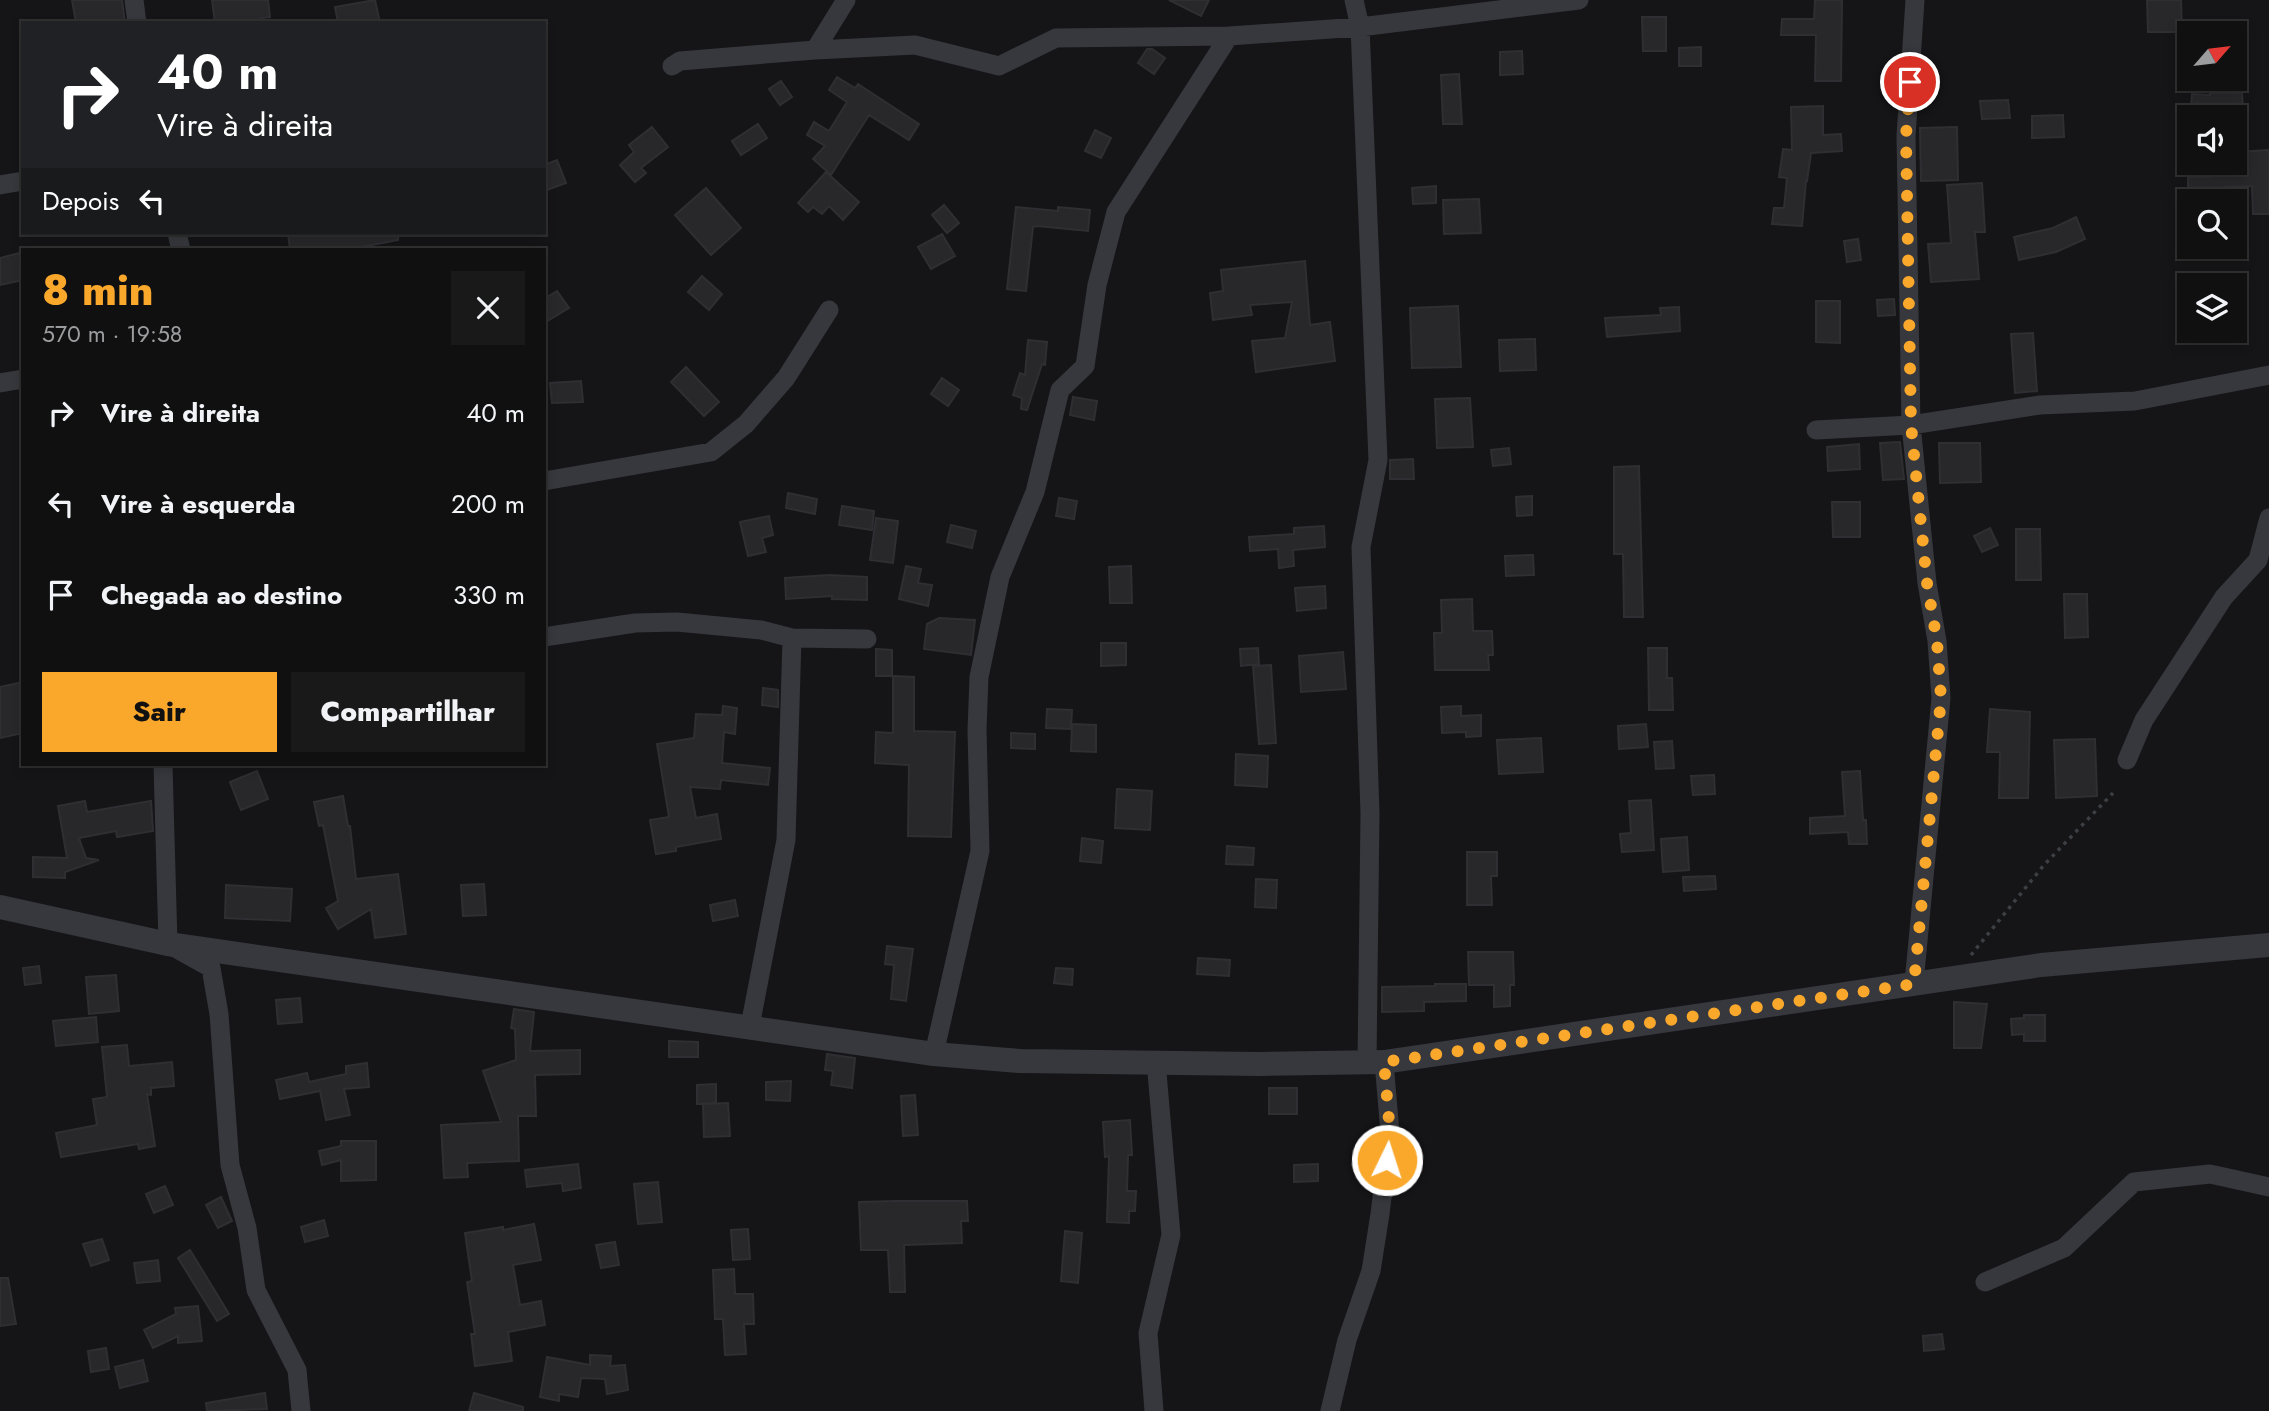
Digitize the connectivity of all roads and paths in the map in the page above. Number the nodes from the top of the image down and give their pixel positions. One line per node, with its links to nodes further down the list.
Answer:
1 (134, 0): 6 (street)
2 (846, 0): 9 (street)
3 (1354, 0): 7 (street)
4 (1579, 0): 7 (street)
5 (1915, 0): 17 (street)
6 (137, 21)
7 (1360, 27): 8 (street); 35 (street)
8 (1229, 36): 9 (street); 33 (street)
9 (815, 50): 10 (street)
10 (672, 66)
11 (21, 181): 12 (street)
12 (0, 185)
13 (829, 310): 19 (street)
14 (2269, 374): 17 (street)
15 (21, 379): 16 (street)
16 (0, 383)
17 (1911, 425): 18 (street); 31 (street)
18 (1816, 430)
19 (546, 481)
20 (2269, 518): 24 (street)
21 (546, 637): 22 (street)
22 (792, 638): 23 (street); 32 (street)
23 (867, 639)
24 (2127, 760)
25 (163, 766): 28 (street)
26 (2113, 793): 30 (path)
27 (0, 907): 28 (street)
28 (168, 944): 32 (street); 38 (street)
29 (2269, 945): 30 (street)
30 (1953, 978): 31 (street)
31 (1914, 984): 35 (street)
32 (750, 1026): 33 (street)
33 (934, 1054): 34 (street)
34 (1156, 1061): 35 (street); 39 (street)
35 (1375, 1062): 40 (street)
36 (2269, 1187): 37 (street)
37 (1985, 1282)
38 (301, 1411)
39 (1154, 1411)
40 (1330, 1411)

